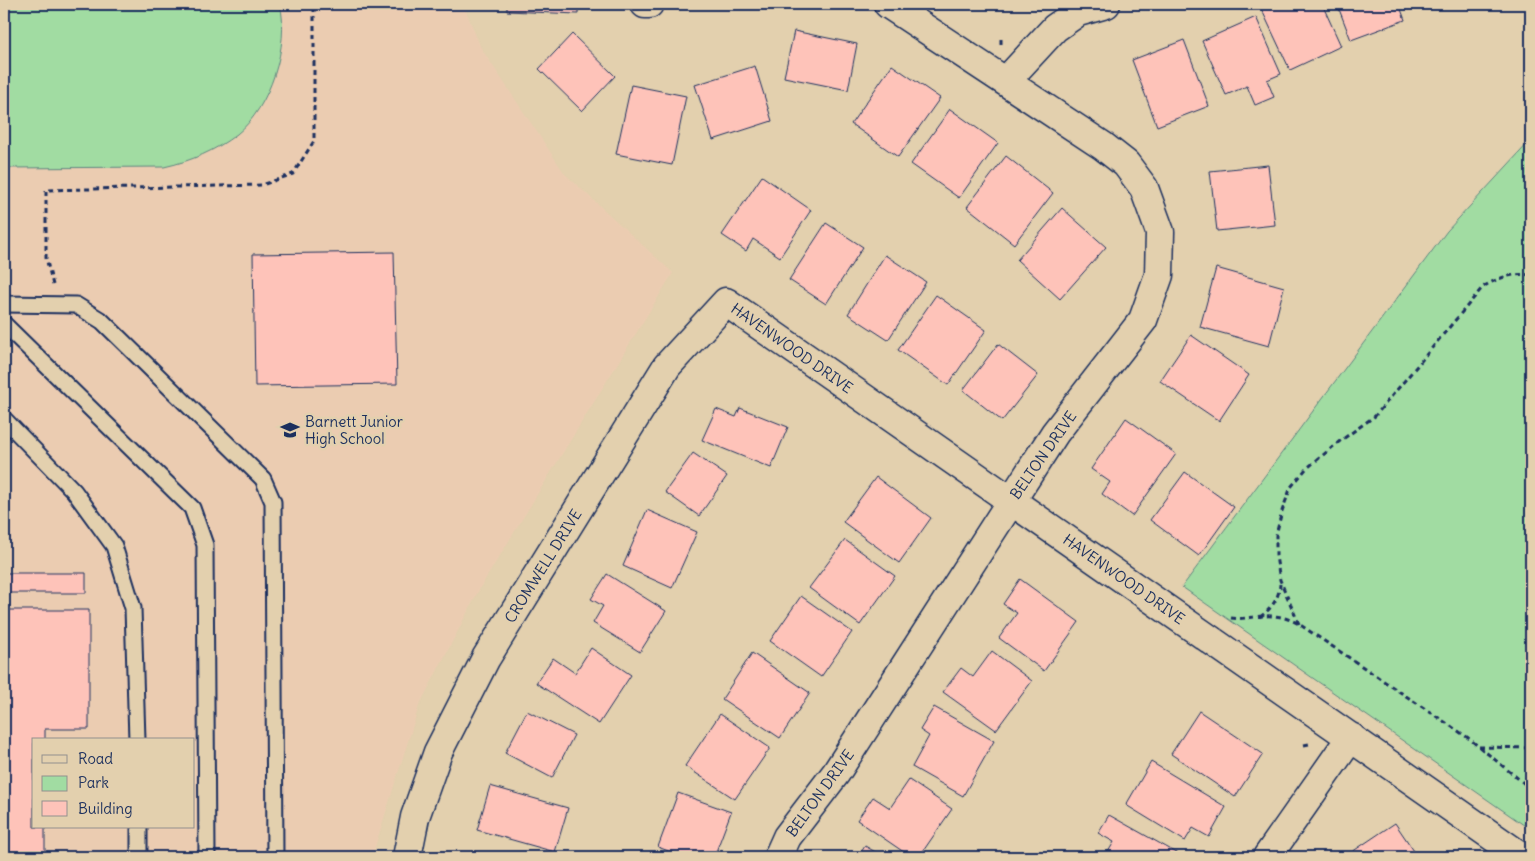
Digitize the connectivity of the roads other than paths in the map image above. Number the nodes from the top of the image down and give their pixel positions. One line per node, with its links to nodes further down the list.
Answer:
1 (888, 4): 3 (street, BELTON DRIVE)
2 (1106, 4): 3 (street)
3 (1006, 81): 8 (street, BELTON DRIVE)
4 (726, 302): 8 (street, HAVENWOOD DRIVE); 15 (street, CROMWELL DRIVE)
5 (4, 304): 14 (lane)
6 (4, 324): 13 (lane)
7 (4, 419): 10 (lane)
8 (1011, 500): 9 (street, HAVENWOOD DRIVE); 16 (street, BELTON DRIVE)
9 (1351, 737): 17 (street); 18 (street, HAVENWOOD DRIVE)
10 (136, 738)
11 (139, 828): 12 (lane)
12 (139, 857)
13 (207, 857)
14 (274, 857)
15 (407, 857)
16 (778, 857)
17 (1267, 857)
18 (1522, 857)

